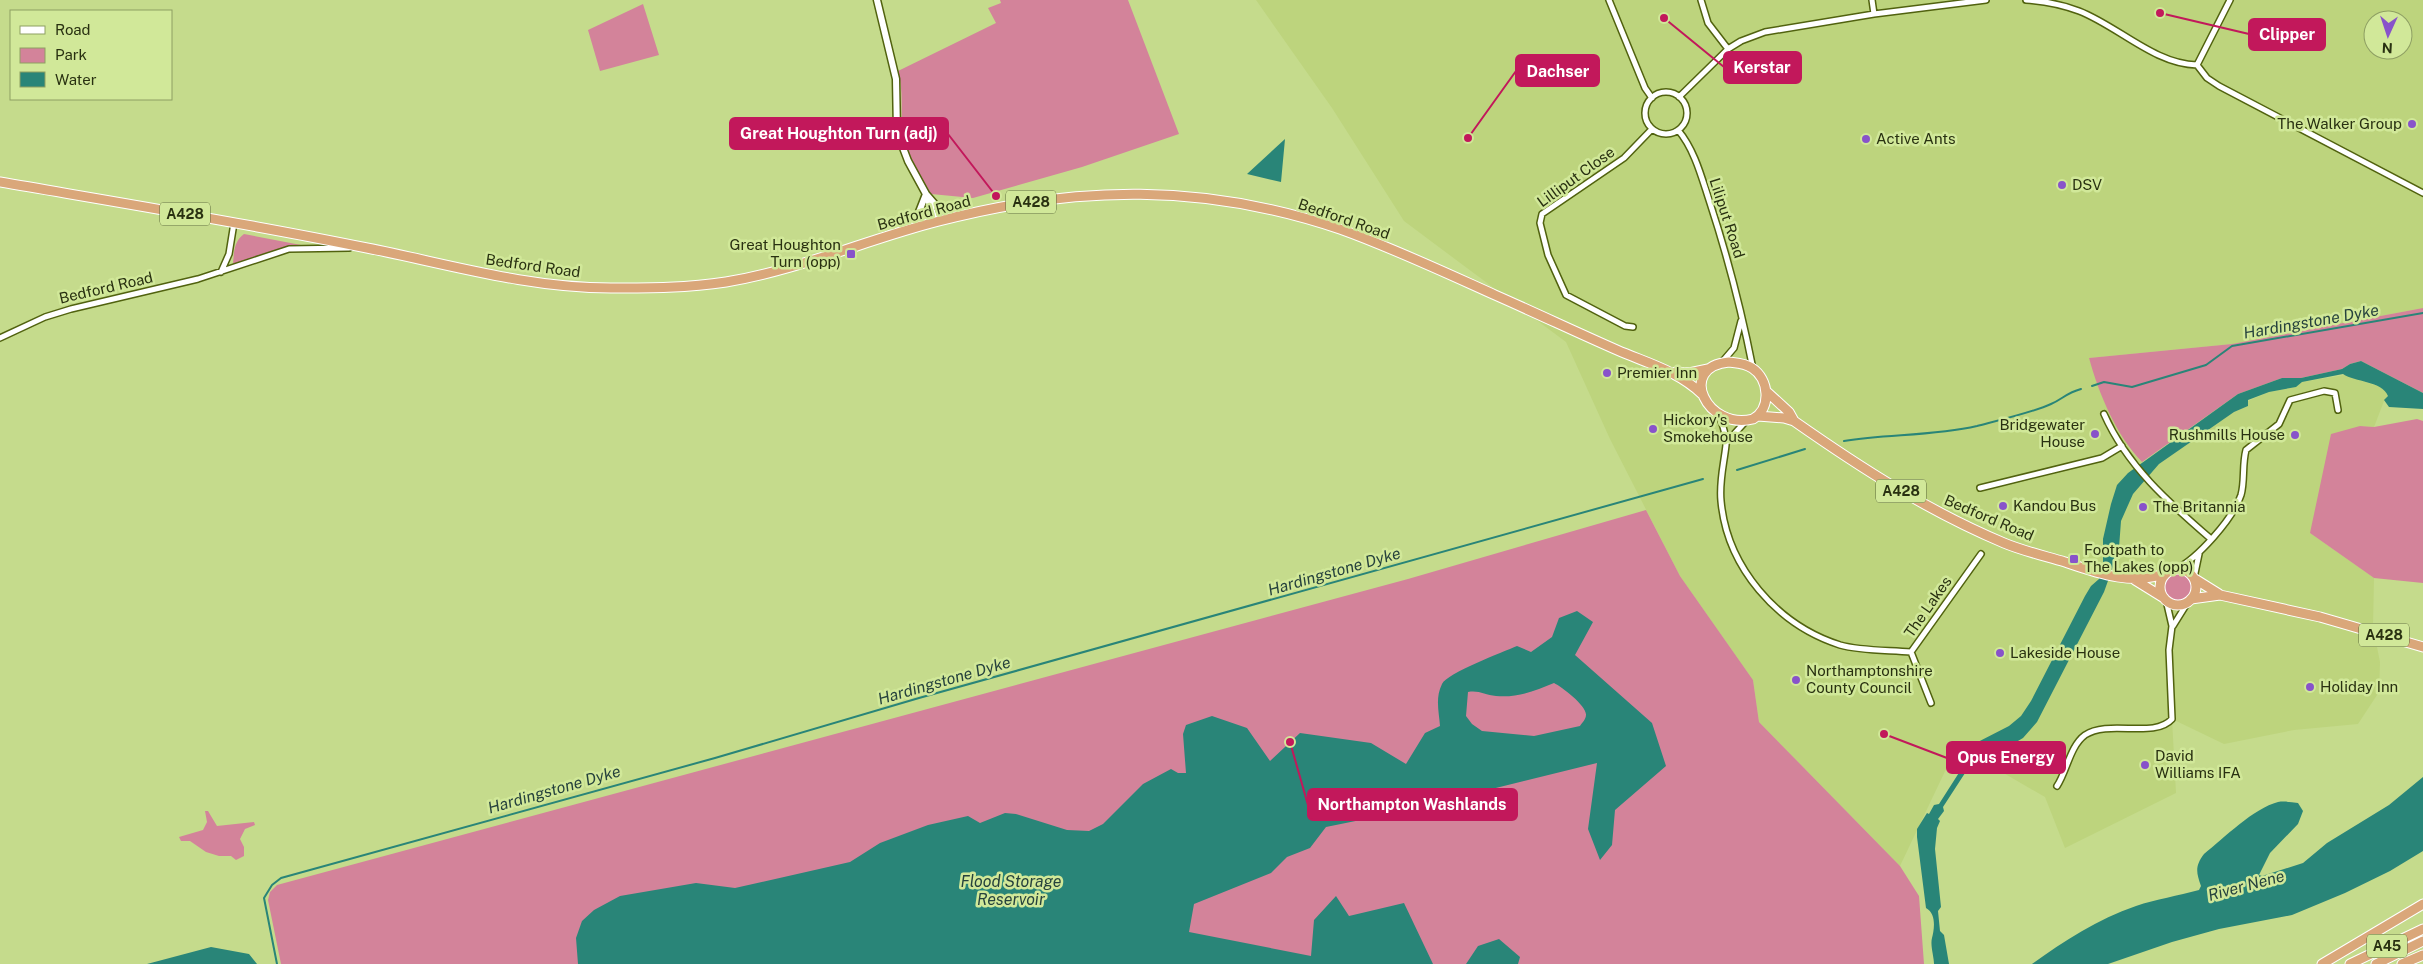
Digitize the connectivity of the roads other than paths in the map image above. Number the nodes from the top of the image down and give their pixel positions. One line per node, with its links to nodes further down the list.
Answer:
1 (877, 0): 17 (street)
2 (1609, 0): 12 (street)
3 (1701, 0): 9 (street)
4 (1872, 0): 8 (street)
5 (1986, 0): 8 (street)
6 (2026, 0): 10 (street)
7 (2230, 0): 10 (street)
8 (1874, 14): 9 (street)
9 (1728, 49): 11 (street)
10 (2197, 64): 16 (street)
11 (1679, 97): 12 (street); 14 (street)
12 (1652, 98): 13 (street)
13 (1652, 129): 14 (street); 25 (street, Lilliput Close)
14 (1678, 130): 24 (street, Liliput Road)
15 (0, 182): 20 (highway, A428)
16 (2423, 193)
17 (926, 194): 18 (street); 19 (street); 21 (street)
18 (954, 217): 19 (highway, Bedford Road / A428); 30 (highway, Bedford Road / A428)
19 (936, 222): 21 (highway, Bedford Road / A428)
20 (234, 223): 22 (highway, A428); 23 (street)
21 (906, 230): 22 (highway, Bedford Road / A428)
22 (369, 248): 23 (street, Bedford Road)
23 (221, 272): 26 (street, Bedford Road)
24 (1742, 318): 27 (street, Liliput Road); 29 (street, Liliput Road)
25 (1633, 327)
26 (0, 338)
27 (1721, 363): 28 (highway); 29 (highway)
28 (1708, 369): 30 (highway, Bedford Road / A428); 32 (highway)
29 (1754, 369): 31 (highway)
30 (1673, 372): 32 (highway, Bedford Road / A428)
31 (1766, 390): 36 (highway); 38 (highway, Bedford Road / A428)
32 (1702, 394): 35 (highway)
33 (2338, 410): 42 (street)
34 (2104, 414): 40 (street)
35 (1719, 415): 37 (highway); 39 (street, The Lakes)
36 (1758, 416): 37 (highway); 38 (highway, Bedford Road / A428)
37 (1746, 421): 39 (street)
38 (1794, 421): 47 (highway, Bedford Road / A428)
39 (1726, 443): 53 (street, The Lakes)
40 (2122, 446): 41 (street); 42 (street)
41 (1980, 488)
42 (2211, 539): 44 (street)
43 (1981, 554): 53 (street, The Lakes)
44 (2199, 554): 45 (street); 46 (street)
45 (2172, 571): 46 (highway); 47 (highway, Bedford Road / A428); 49 (highway)
46 (2194, 579): 48 (highway, A428); 50 (highway)
47 (2134, 580): 49 (highway, Bedford Road / A428)
48 (2220, 594): 50 (highway, A428); 52 (highway, A428)
49 (2165, 599): 50 (highway); 51 (street)
50 (2190, 601): 51 (street)
51 (2172, 626): 55 (street)
52 (2423, 647)
53 (1911, 652): 54 (street)
54 (1931, 703)
55 (2057, 786)
56 (2423, 904): 60 (highway)
57 (2423, 929): 61 (highway, A45)
58 (2423, 941): 62 (highway, A45)
59 (2423, 955): 63 (highway)
60 (2322, 964)
61 (2350, 964)
62 (2376, 964)
63 (2402, 964)

